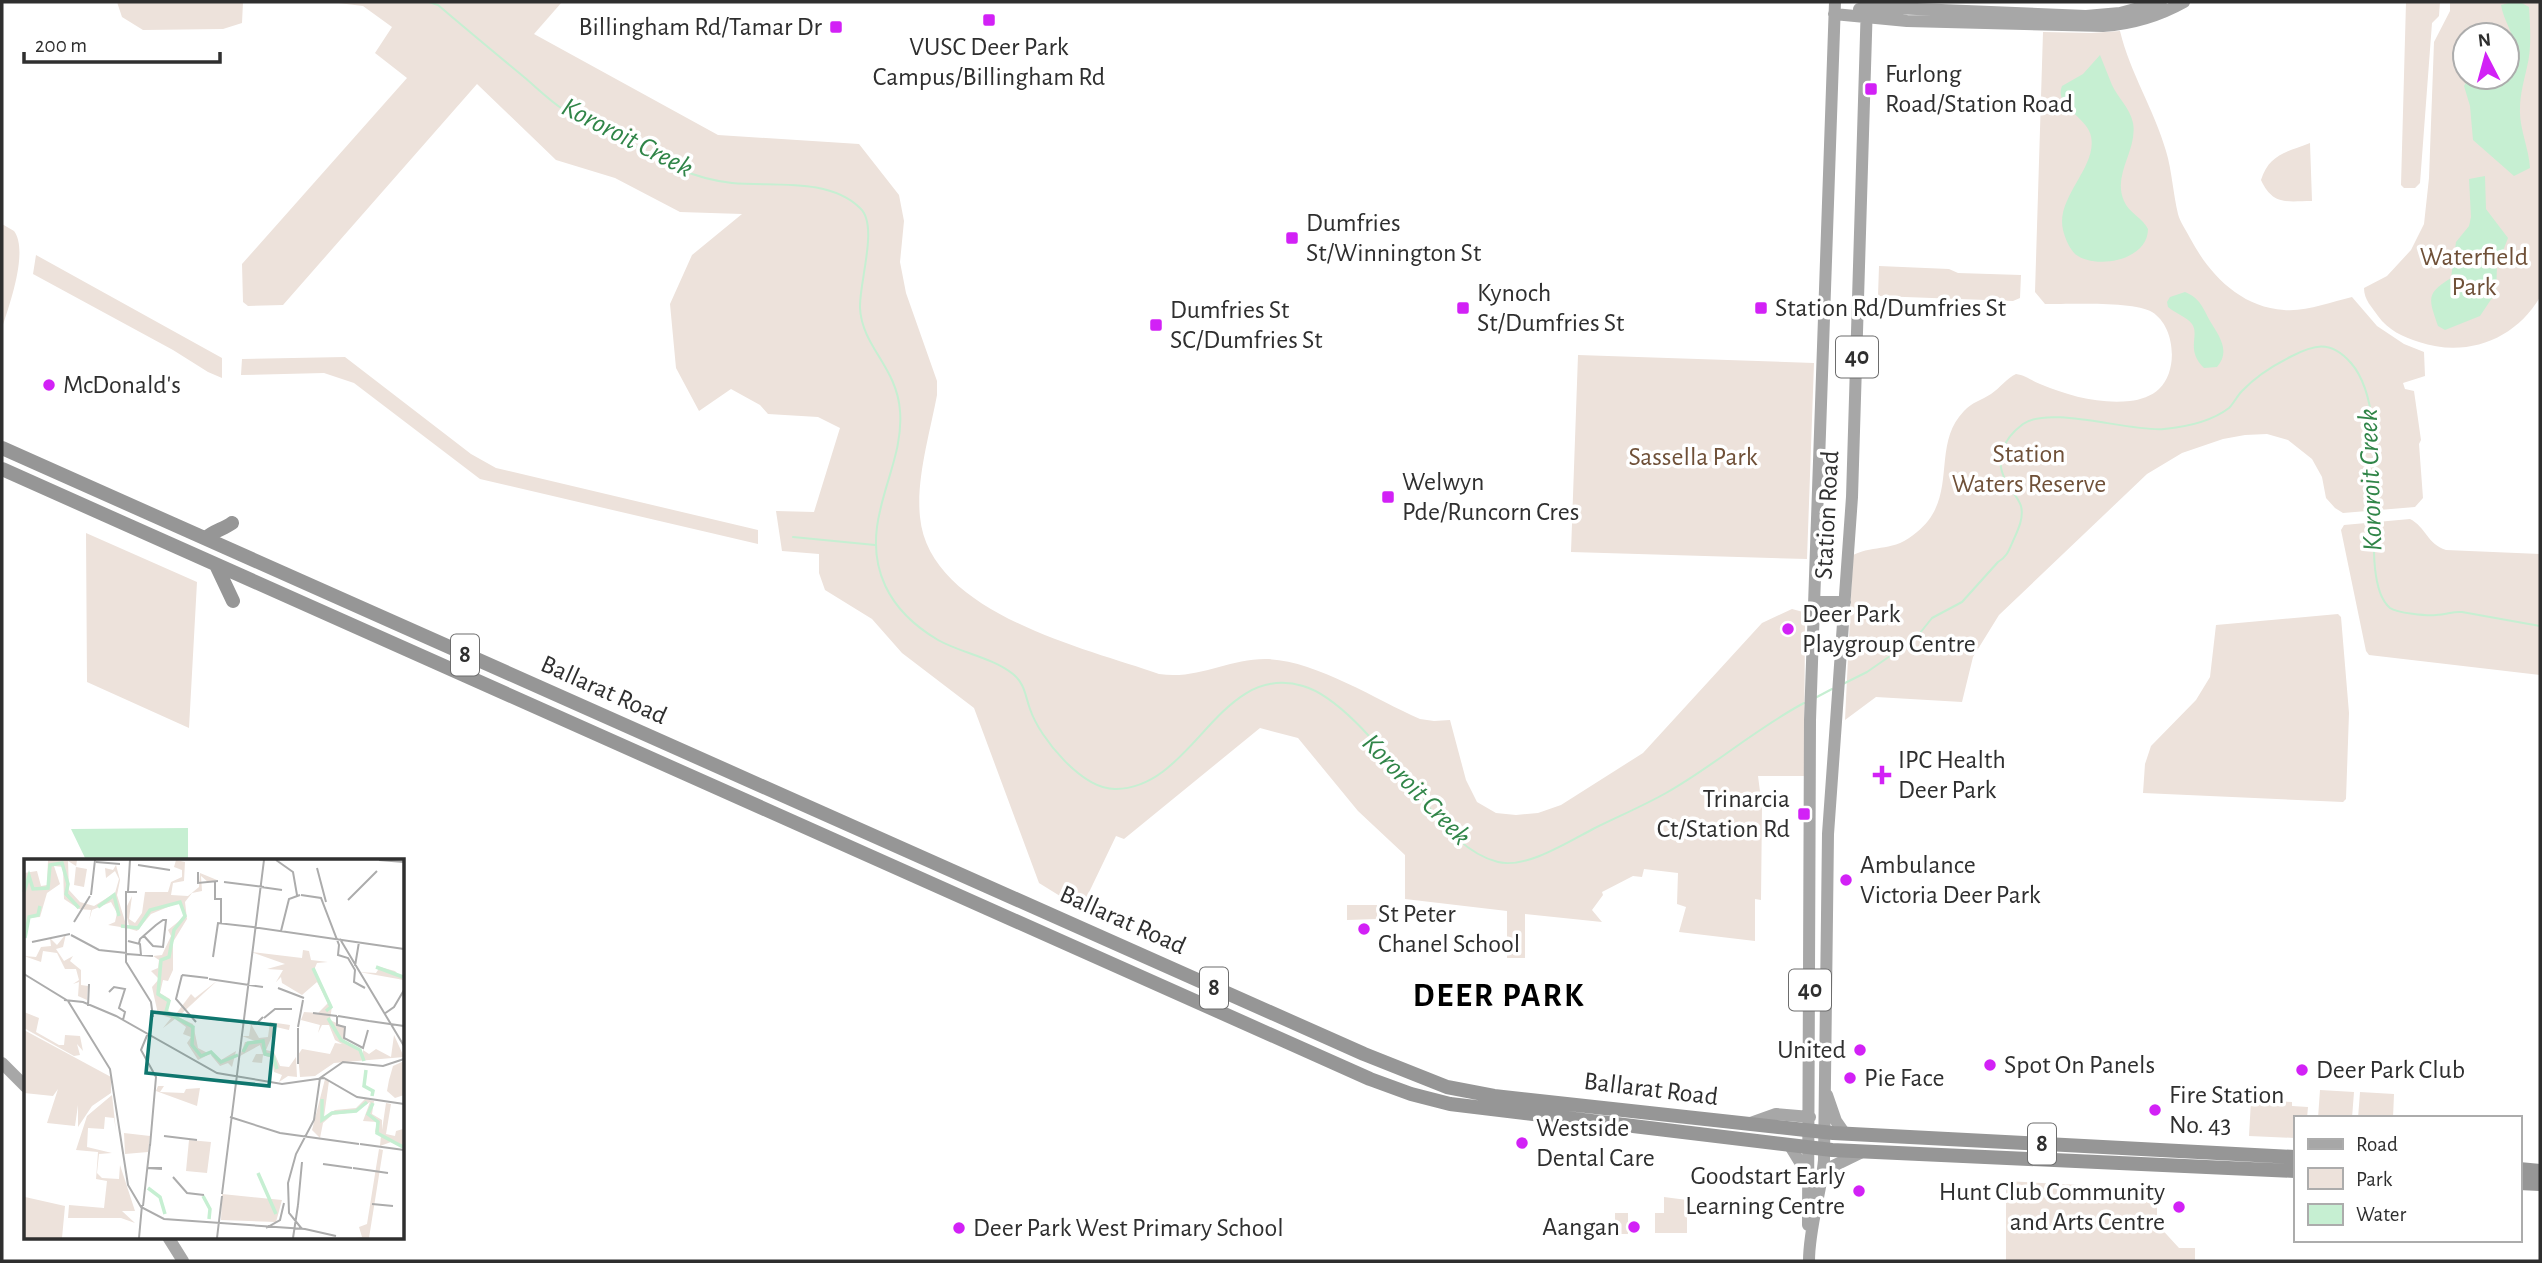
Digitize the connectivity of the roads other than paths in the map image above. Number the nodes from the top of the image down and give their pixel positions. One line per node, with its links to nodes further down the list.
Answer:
1 (2161, 2): 4 (main road)
2 (2184, 2): 5 (main road)
3 (1834, 8): 4 (main road); 15 (main road, Station Road / 40)
4 (1867, 9): 5 (main road); 6 (main road, Station Road / 40)
5 (1907, 21): 6 (main road)
6 (1867, 36): 16 (main road, Station Road / 40)
7 (2, 448): 10 (highway, Ballarat Road / 8)
8 (2, 468): 12 (highway, Ballarat Road / 8)
9 (232, 523): 10 (highway)
10 (206, 538): 11 (highway, Ballarat Road / 8)
11 (257, 562): 13 (highway); 19 (highway, Ballarat Road / 8)
12 (216, 565): 13 (highway, Ballarat Road / 8); 14 (highway)
13 (257, 583): 20 (highway, Ballarat Road / 8)
14 (233, 601)
15 (1814, 602): 16 (main road); 17 (main road, Station Road / 40)
16 (1845, 602): 18 (main road, Station Road / 40)
17 (1811, 834): 18 (main road); 24 (main road, Station Road / 40)
18 (1828, 834): 23 (main road, Station Road / 40)
19 (1279, 1017): 20 (highway); 24 (highway, Ballarat Road / 8)
20 (1273, 1034): 26 (highway, Ballarat Road / 8)
21 (2, 1063): 22 (main road)
22 (24, 1085)
23 (1824, 1088): 24 (main road, Station Road / 40); 25 (main road)
24 (1814, 1127): 25 (highway, Ballarat Road / 8); 27 (main road, Station Road / 40)
25 (1845, 1134): 29 (highway, Ballarat Road / 8)
26 (1790, 1146): 27 (highway, Ballarat Road / 8); 33 (main road)
27 (1817, 1149): 28 (highway, Ballarat Road / 8); 31 (main road, Station Road / 40); 33 (main road, Station Road / 40)
28 (1862, 1152): 29 (highway, Ballarat Road / 8); 31 (main road)
29 (2290, 1163)
30 (2521, 1170): 32 (highway)
31 (1823, 1171): 37 (main road, Station Road / 40)
32 (2540, 1171)
33 (1809, 1172): 37 (main road, Station Road / 40)
34 (2521, 1183): 35 (highway)
35 (2540, 1184)
36 (169, 1238): 38 (main road)
37 (1809, 1239): 39 (main road, Station Road / 40)
38 (183, 1261)
39 (1809, 1261)

